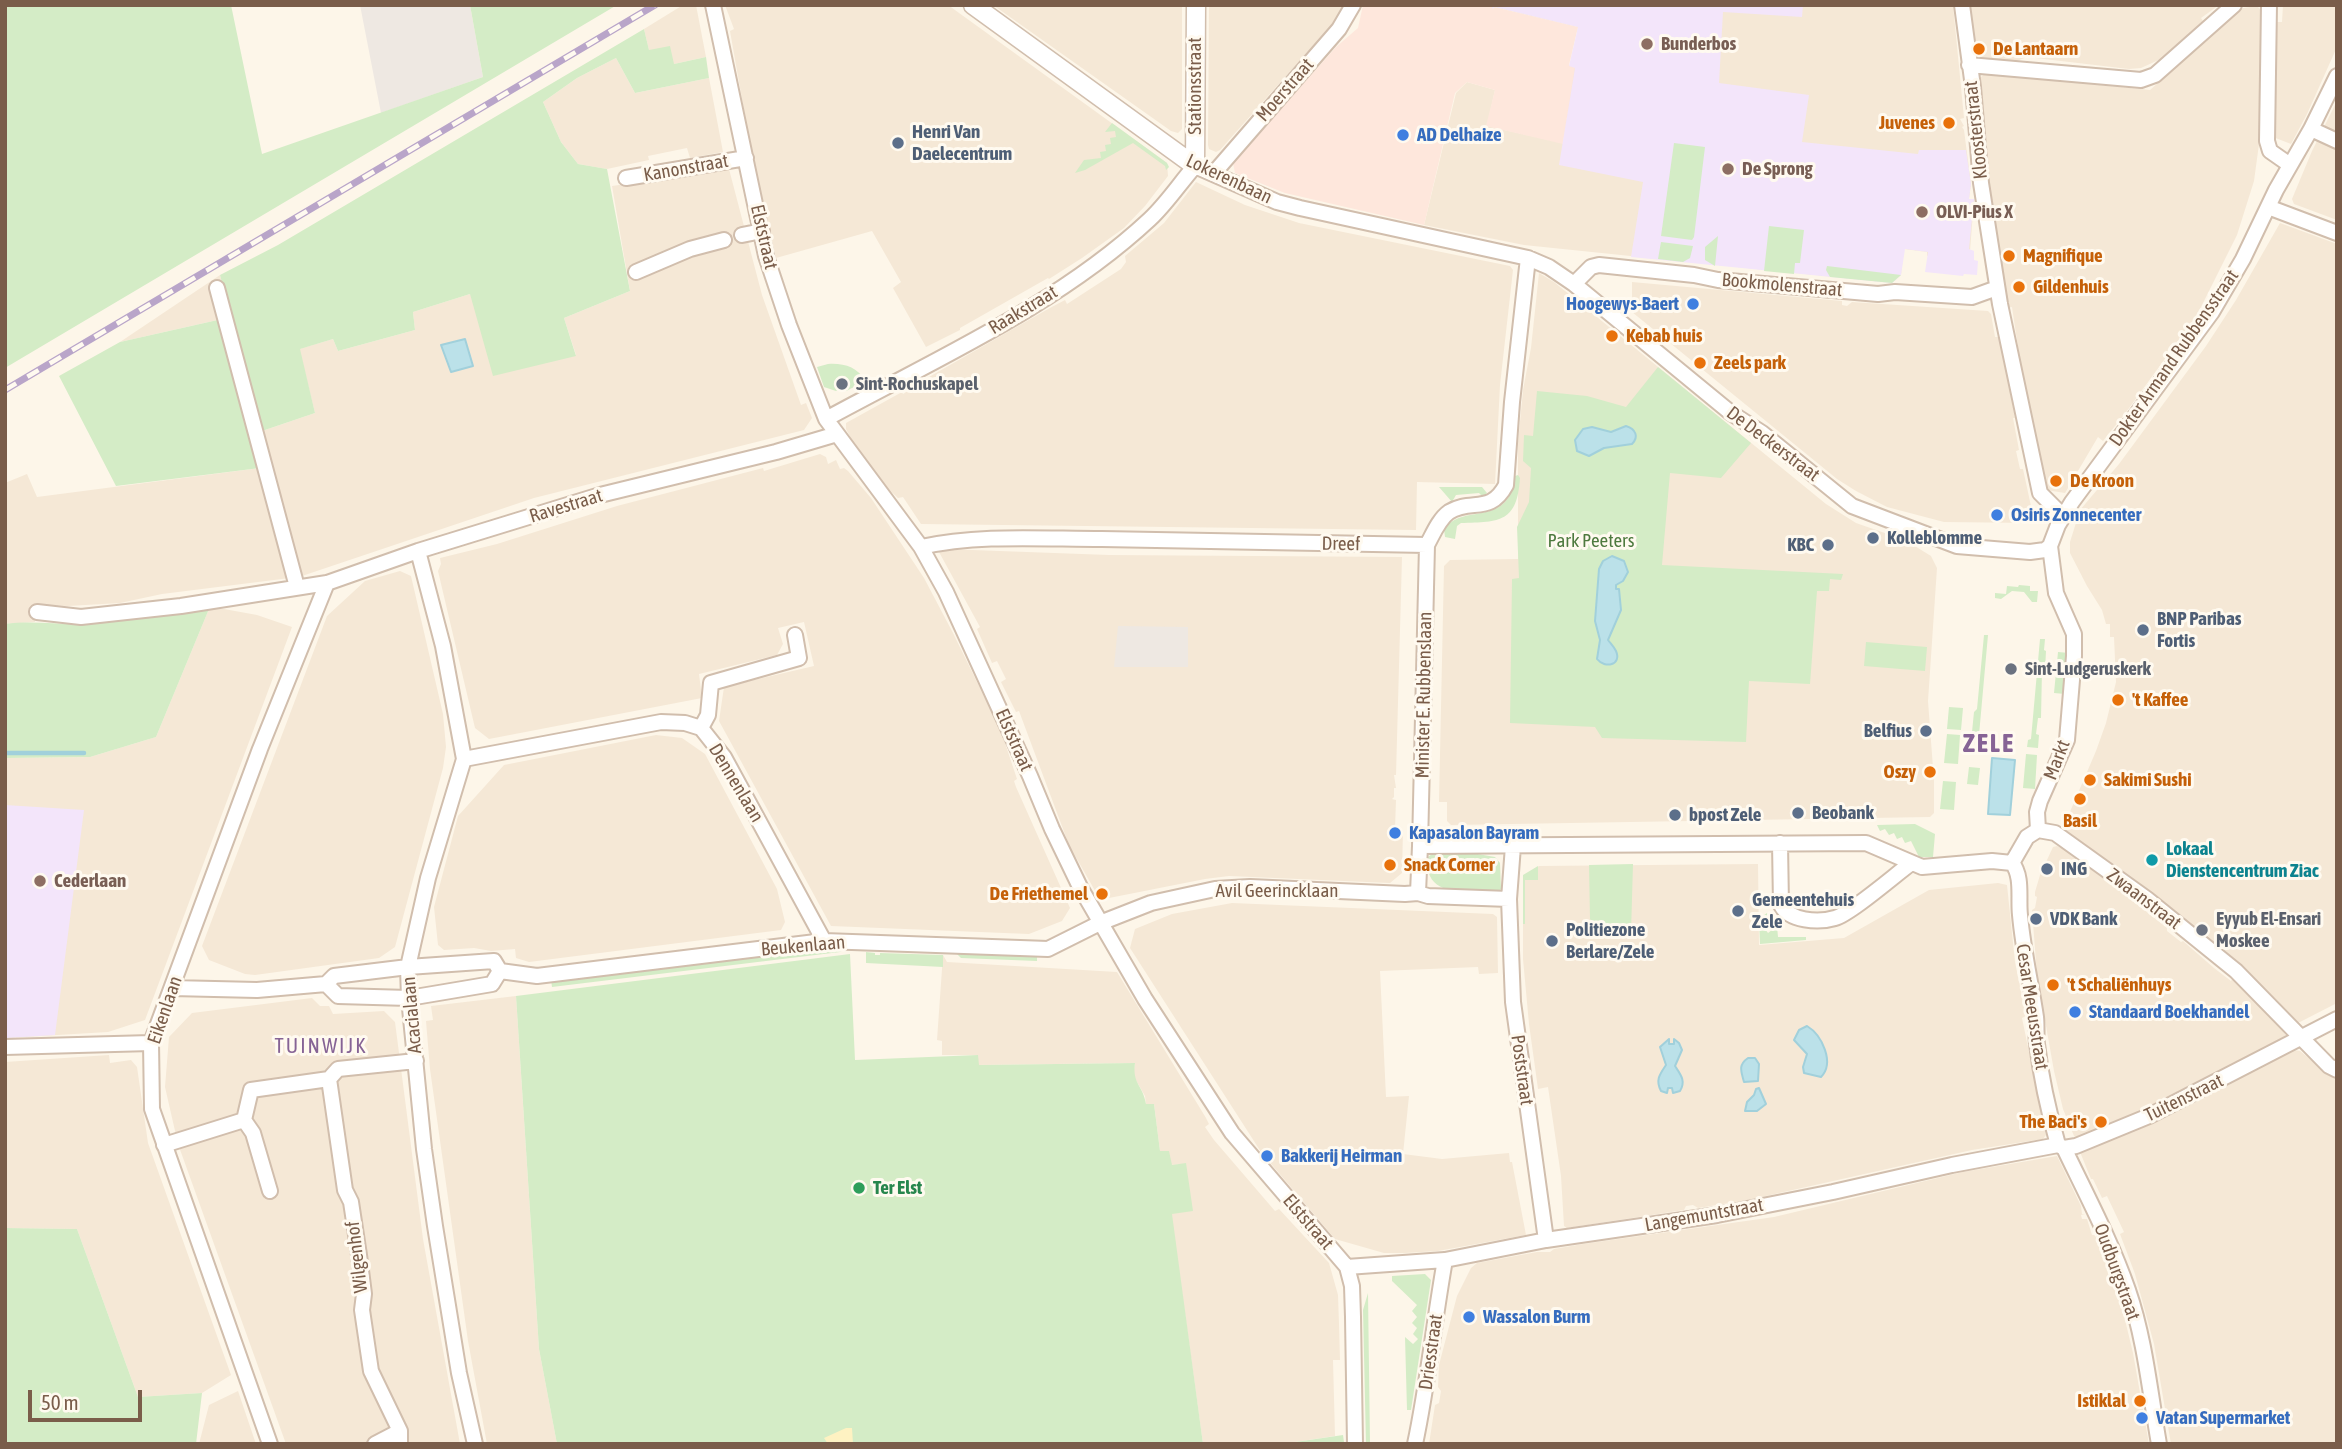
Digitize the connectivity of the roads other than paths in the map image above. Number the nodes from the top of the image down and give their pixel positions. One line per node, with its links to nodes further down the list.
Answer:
1 (713, 5): 12 (street, Elststraat)
2 (973, 5): 14 (street, Lokerenbaan)
3 (1196, 5): 14 (street, Stationsstraat)
4 (1353, 5): 15 (street, Moerstraat)
5 (1962, 5): 8 (street)
6 (2234, 5): 8 (street, Kloosterstraat)
7 (2269, 5): 13 (street)
8 (1969, 65): 26 (street, Kloosterstraat)
9 (2337, 76): 10 (street, Dokter Armand Rubbensstraat)
10 (2311, 129): 11 (street); 13 (street, Dokter Armand Rubbensstraat)
11 (2337, 141)
12 (746, 158): 16 (street, Kanonstraat); 18 (street, Elststraat)
13 (2290, 165): 17 (street, Dokter Armand Rubbensstraat)
14 (1195, 166): 15 (street, Lokerenbaan); 27 (street, Raakstraat)
15 (1214, 173): 22 (street, Lokerenbaan)
16 (626, 178)
17 (2268, 207): 19 (street); 29 (street, Dokter Armand Rubbensstraat)
18 (762, 231): 20 (street); 27 (street, Elststraat)
19 (2337, 233)
20 (742, 235)
21 (724, 240): 23 (street)
22 (1528, 258): 24 (street, De Deckerstraat); 30 (street)
23 (636, 272)
24 (1574, 284): 26 (street, Bookmolenstraat); 32 (street, De Deckerstraat)
25 (217, 288): 35 (street)
26 (1997, 288): 29 (street, Kloosterstraat)
27 (825, 419): 28 (street, Elststraat)
28 (837, 435): 31 (street, Elststraat); 33 (street, Ravestraat)
29 (2064, 514): 32 (street, Dokter Armand Rubbensstraat)
30 (1427, 545): 31 (street, Dreef); 42 (street, Minister E. Rubbenslaan)
31 (921, 547): 48 (street, Elststraat)
32 (2050, 547): 40 (street, Markt)
33 (418, 551): 34 (street, Ravestraat); 39 (street, Acacialaan)
34 (327, 583): 35 (street, Ravestraat); 53 (street, Eikenlaan)
35 (297, 587): 36 (street, Ravestraat)
36 (37, 612)
37 (795, 635): 38 (street)
38 (701, 728): 39 (street, Dennenlaan); 49 (street, Dennenlaan)
39 (464, 759): 50 (street, Acacialaan)
40 (2038, 830): 44 (street); 56 (street, Zwaanstraat)
41 (1780, 844): 43 (street); 45 (street); 45 (street)
42 (1420, 846): 43 (street); 46 (street)
43 (1513, 846): 47 (street)
44 (2012, 863): 45 (street); 64 (street, Cesar Meeusstraat)
45 (1910, 864)
46 (1418, 893): 47 (street, Avil Geerincklaan); 48 (street, Avil Geerincklaan)
47 (1509, 899): 66 (street, Poststraat)
48 (1100, 923): 49 (street, Beukenlaan); 68 (street, Elststraat)
49 (824, 941): 51 (street, Beukenlaan)
50 (408, 967): 51 (street, Beukenlaan); 52 (street, Beukenlaan); 54 (street, Acacialaan)
51 (500, 971): 54 (street, Beukenlaan)
52 (326, 985): 53 (street, Beukenlaan); 54 (street, Beukenlaan)
53 (172, 988): 57 (street, Eikenlaan)
54 (410, 998): 59 (street, Acacialaan)
55 (2337, 1019): 56 (street, Tuitenstraat)
56 (2302, 1039): 60 (street, Zwaanstraat); 64 (street, Tuitenstraat)
57 (151, 1043): 58 (street); 63 (street, Eikenlaan)
58 (5, 1047)
59 (416, 1061): 61 (street); 72 (street, Acacialaan)
60 (2337, 1070)
61 (329, 1079): 62 (street); 69 (street, Wilgenhof)
62 (244, 1119): 63 (street); 65 (street)
63 (164, 1145): 70 (street, Eikenlaan)
64 (2061, 1147): 66 (street, Langemuntstraat); 75 (street, Oudburgstraat)
65 (270, 1191)
66 (1546, 1240): 67 (street, Langemuntstraat)
67 (1445, 1260): 68 (street, Langemuntstraat); 74 (street, Driesstraat)
68 (1347, 1267): 73 (street, Elststraat)
69 (400, 1437): 71 (street, Wilgenhof)
70 (270, 1444)
71 (375, 1444)
72 (475, 1444)
73 (1355, 1444)
74 (1415, 1444)
75 (2159, 1444)

